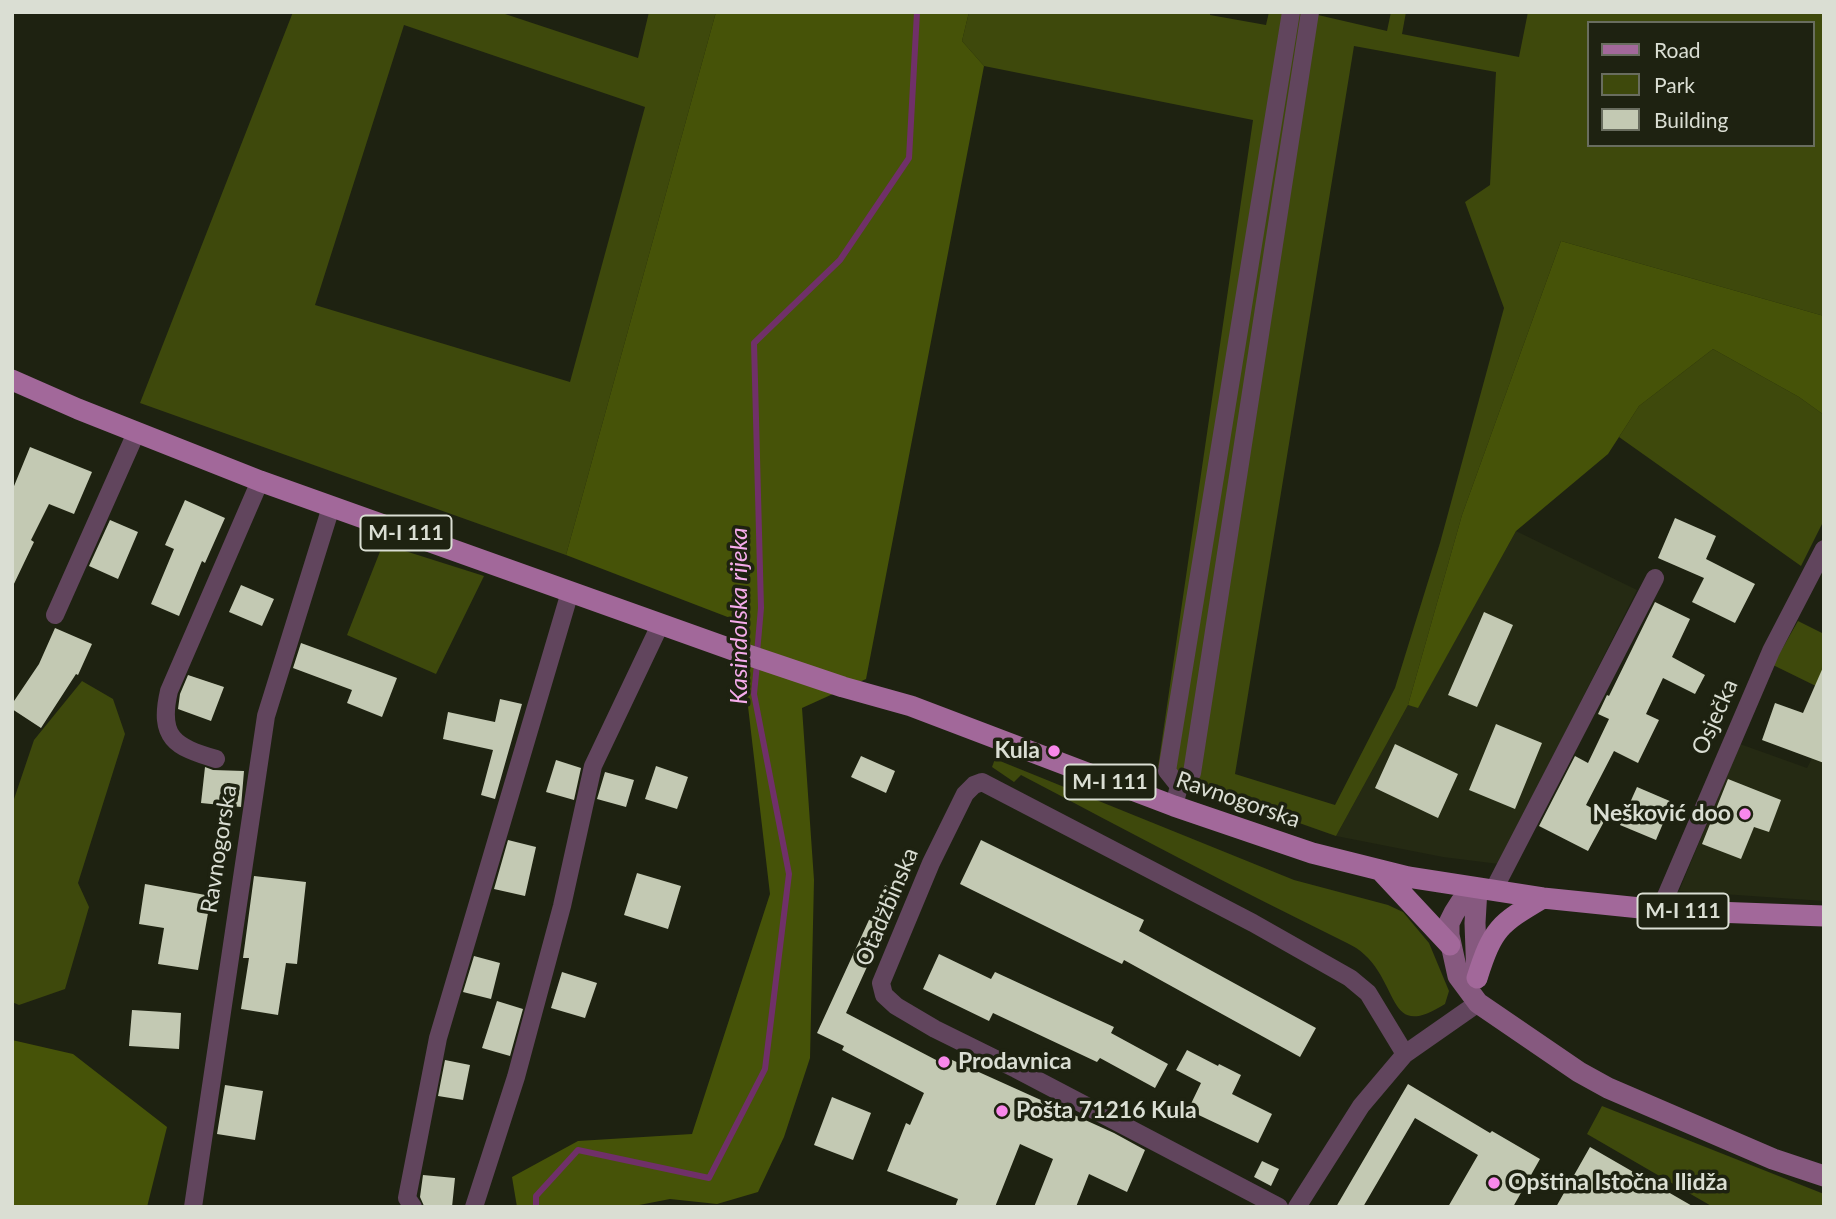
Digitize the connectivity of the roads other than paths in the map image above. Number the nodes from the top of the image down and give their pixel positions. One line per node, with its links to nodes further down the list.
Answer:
1 (1291, 12): 13 (street)
2 (1310, 12): 13 (street)
3 (12, 380): 4 (main road, Ravnogorska / M-I 111)
4 (136, 433): 5 (main road, Ravnogorska / M-I 111); 10 (street)
5 (260, 481): 6 (main road, Ravnogorska / M-I 111); 12 (street)
6 (331, 507): 9 (main road, Ravnogorska / M-I 111); 24 (street, Ravnogorska)
7 (1824, 549): 17 (street, Osječka)
8 (1655, 578): 15 (street)
9 (570, 592): 11 (main road, Ravnogorska / M-I 111); 25 (street)
10 (55, 615)
11 (660, 625): 13 (main road, Ravnogorska / M-I 111); 26 (street)
12 (216, 759)
13 (1177, 796): 14 (main road, Ravnogorska / M-I 111)
14 (1380, 870): 15 (main road, Ravnogorska / M-I 111); 19 (main road)
15 (1485, 890): 16 (main road, Ravnogorska / M-I 111); 19 (main road); 20 (main road)
16 (1543, 898): 17 (main road, Ravnogorska / M-I 111); 20 (main road)
17 (1660, 910): 18 (main road, Ravnogorska / M-I 111)
18 (1824, 916)
19 (1450, 945): 21 (main road)
20 (1477, 978): 21 (main road)
21 (1478, 1003): 22 (street); 23 (main road)
22 (1405, 1054): 27 (street, Otadžbinska); 28 (street)
23 (1824, 1176)
24 (193, 1207)
25 (413, 1207)
26 (474, 1207)
27 (1279, 1207)
28 (1297, 1207)

